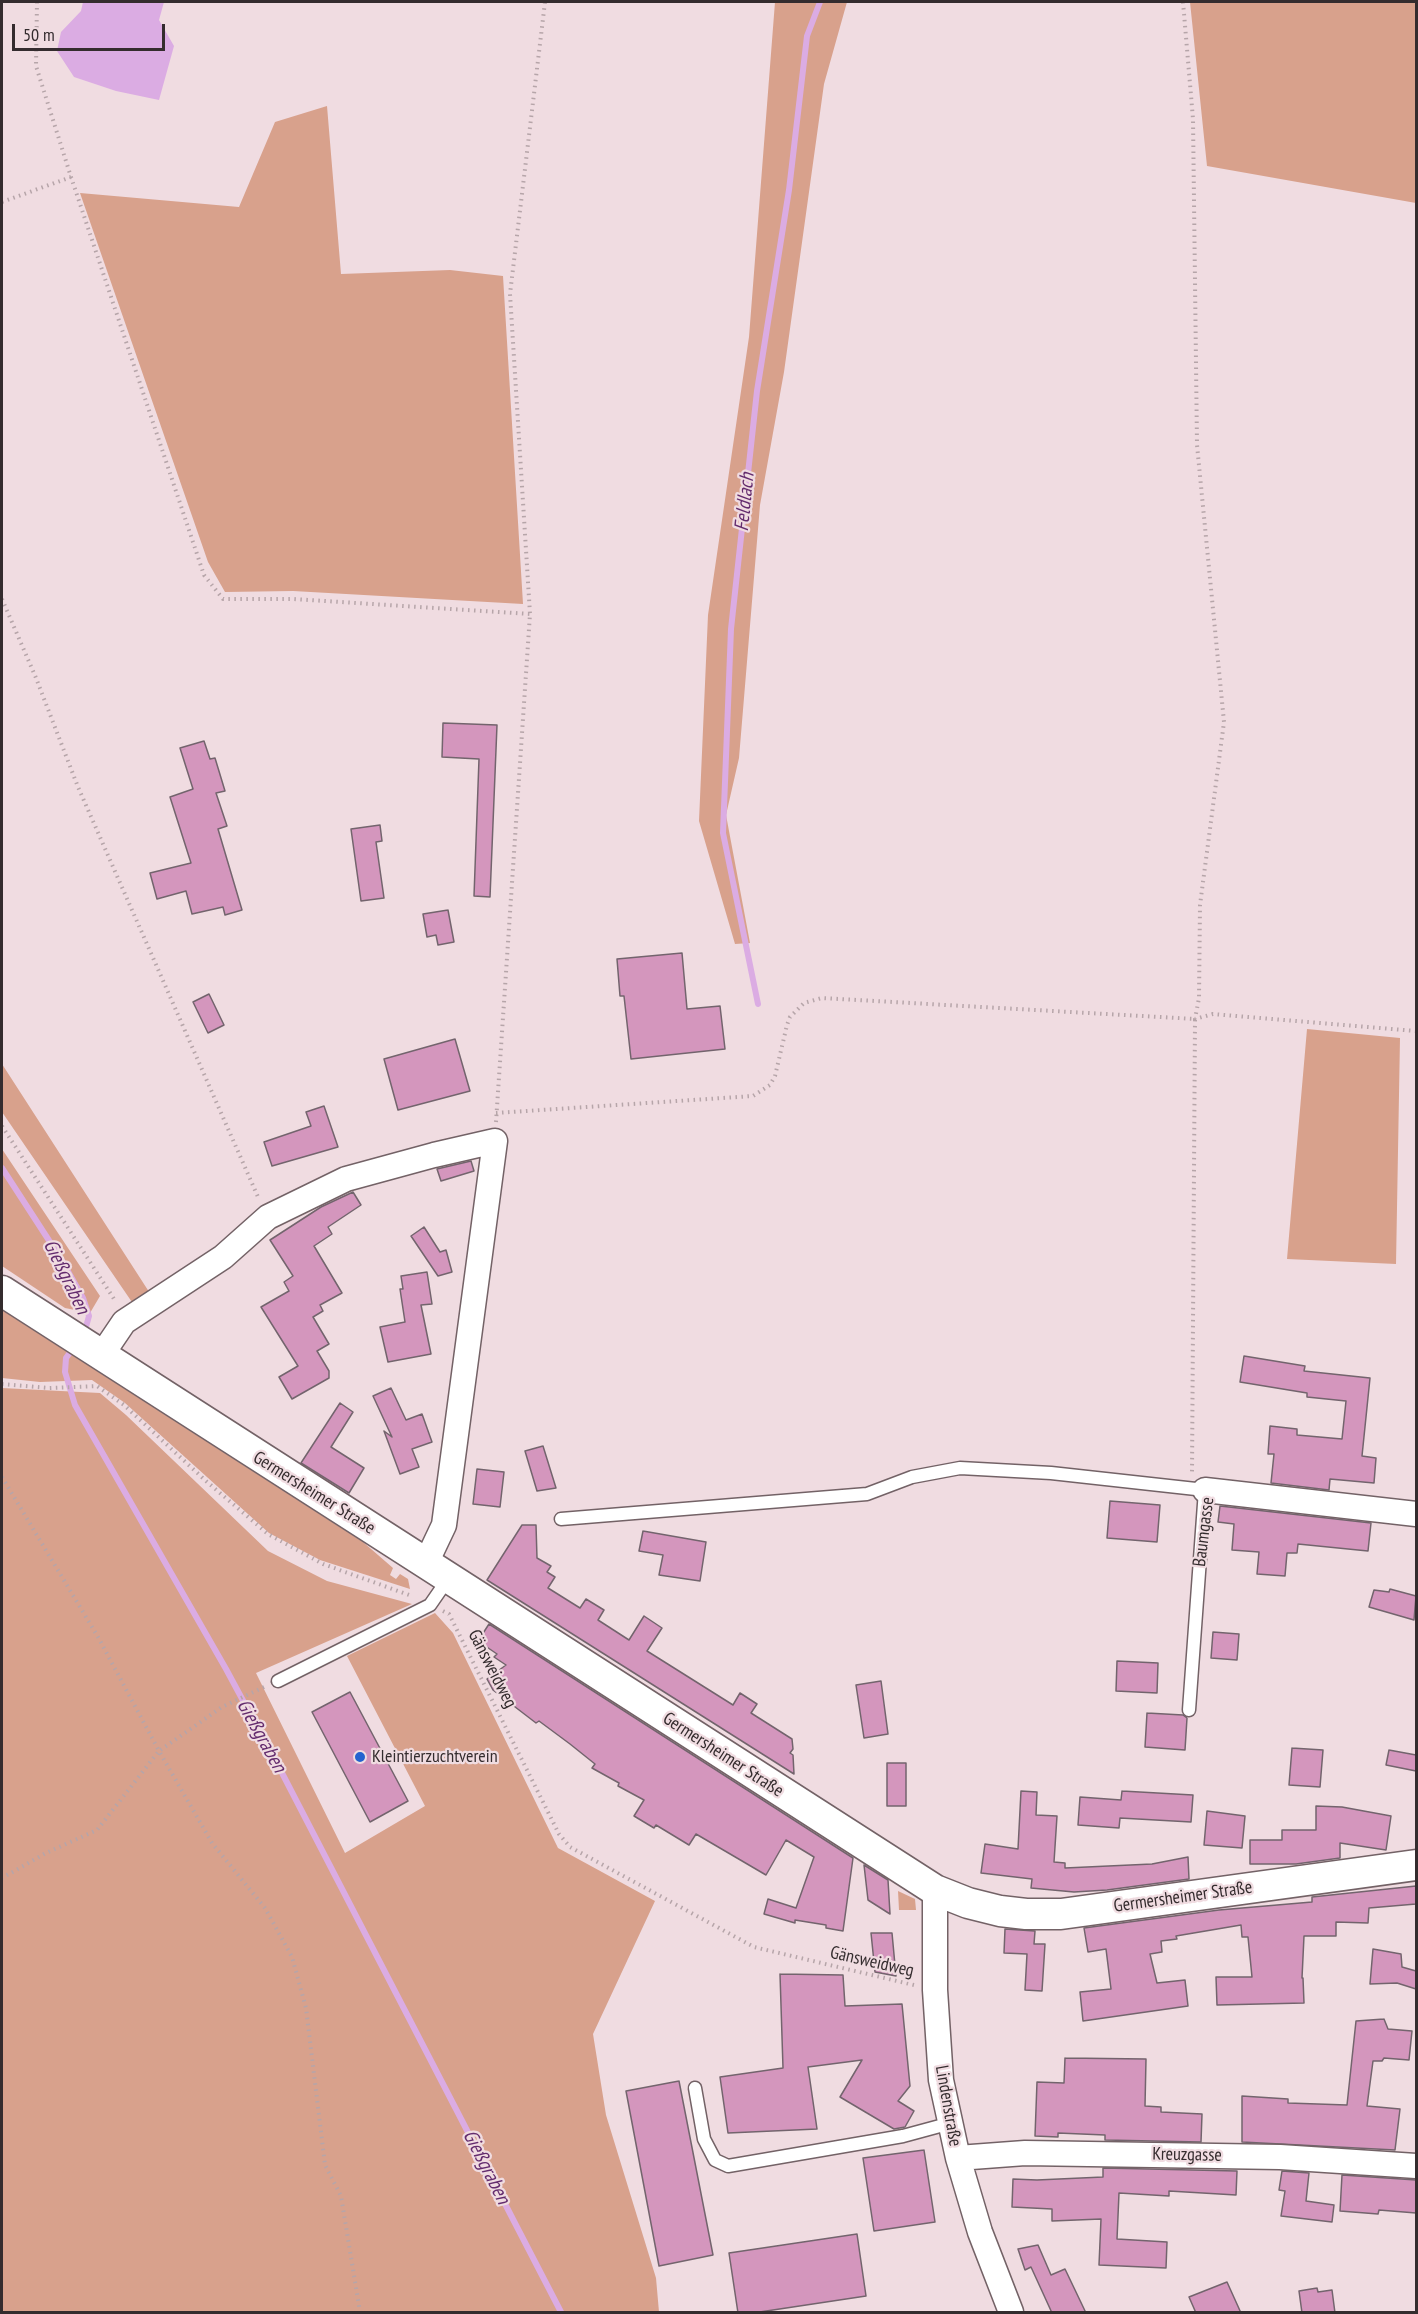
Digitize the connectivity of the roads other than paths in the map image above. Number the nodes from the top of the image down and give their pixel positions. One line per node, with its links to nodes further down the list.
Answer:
1 (2, 1292): 2 (street, Germersheimer Straße)
2 (97, 1354): 6 (street, Germersheimer Straße); 6 (street)
3 (1198, 1489): 4 (street, Baumgasse); 5 (lane); 8 (lane, Baumgasse)
4 (1416, 1514)
5 (561, 1519)
6 (437, 1571): 7 (lane); 10 (street, Germersheimer Straße)
7 (278, 1681)
8 (1189, 1710)
9 (1416, 1865): 10 (street, Germersheimer Straße)
10 (935, 1890): 12 (street, Lindenstraße)
11 (695, 2088): 12 (lane)
12 (951, 2123): 13 (street, Lindenstraße)
13 (958, 2158): 14 (street, Kreuzgasse); 15 (street, Lindenstraße)
14 (1416, 2166)
15 (1011, 2313)

